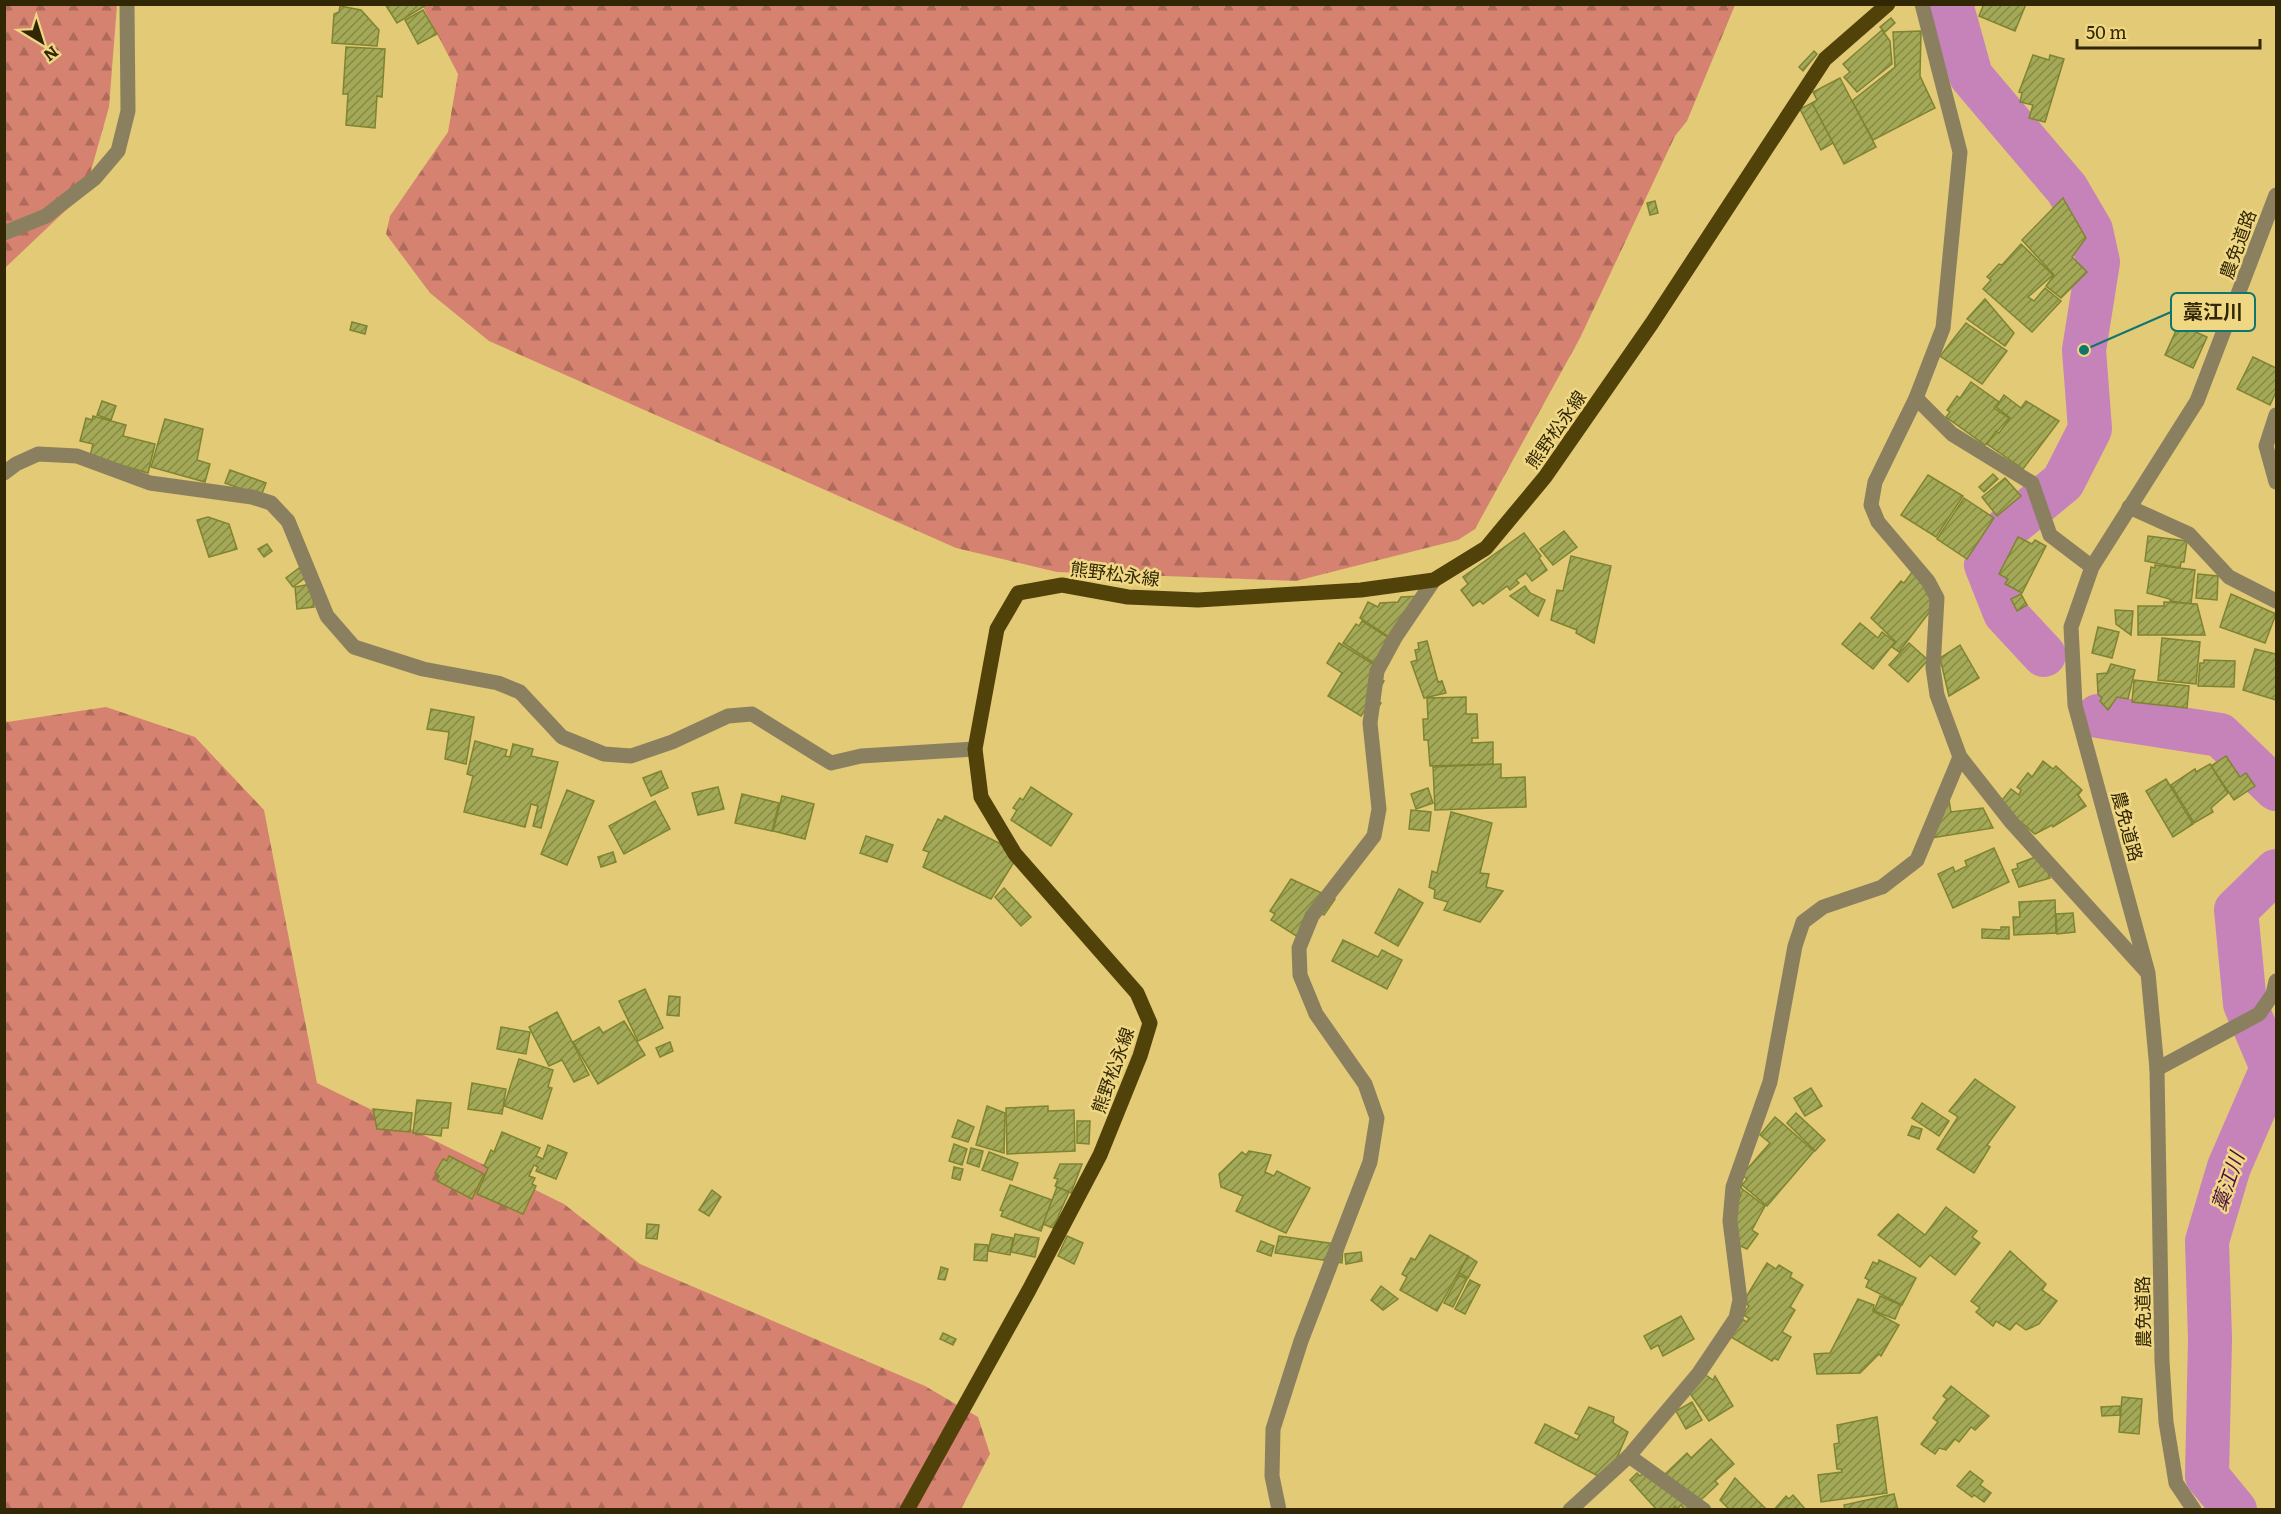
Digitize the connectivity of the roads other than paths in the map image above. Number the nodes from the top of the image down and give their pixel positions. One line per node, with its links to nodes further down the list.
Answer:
1 (127, 4): 5 (street)
2 (1888, 4): 12 (main road, 熊野松永線)
3 (1922, 4): 6 (street)
4 (2277, 195): 10 (street, 農免道路)
5 (4, 233)
6 (1916, 398): 11 (street); 15 (street)
7 (2277, 415): 9 (street)
8 (4, 473): 14 (street)
9 (2277, 482)
10 (2129, 507): 11 (street, 農免道路); 13 (street)
11 (2092, 567): 16 (street, 農免道路)
12 (1434, 580): 14 (main road, 熊野松永線); 21 (street)
13 (2277, 601)
14 (975, 749): 20 (main road, 熊野松永線)
15 (1960, 757): 16 (street); 19 (street)
16 (2148, 973): 18 (street, 農免道路)
17 (2277, 981): 18 (street)
18 (2157, 1069): 24 (street, 農免道路)
19 (1629, 1456): 22 (street); 23 (street)
20 (907, 1509)
21 (1279, 1509)
22 (1570, 1509)
23 (1704, 1509)
24 (2194, 1509)

